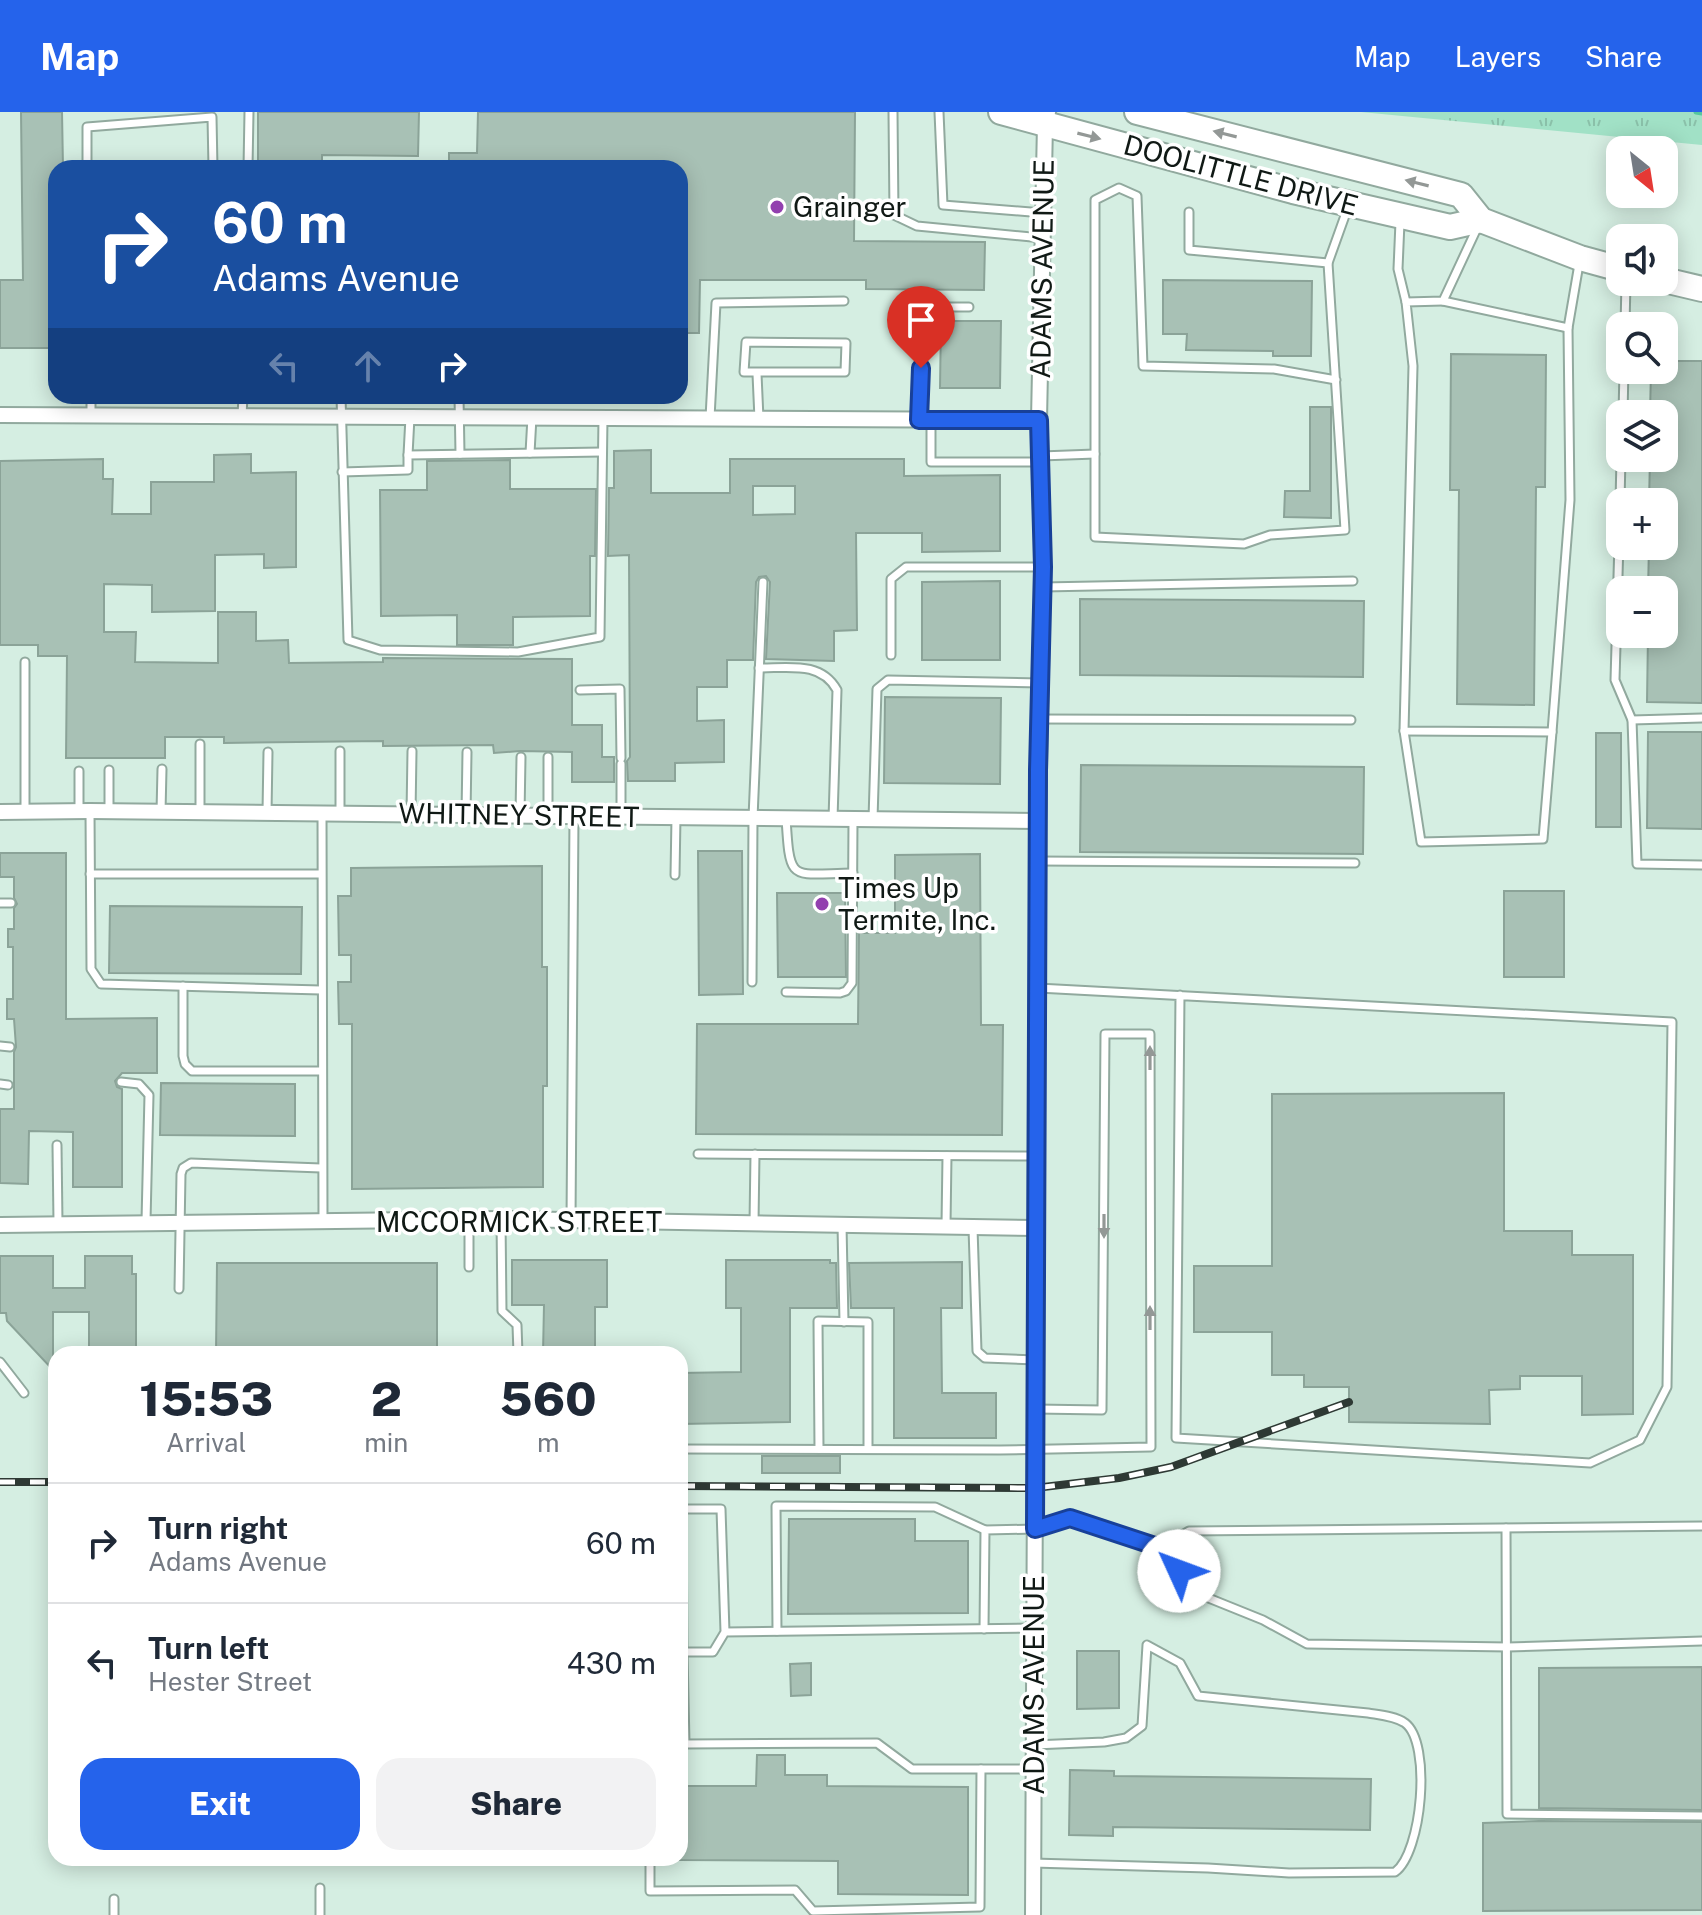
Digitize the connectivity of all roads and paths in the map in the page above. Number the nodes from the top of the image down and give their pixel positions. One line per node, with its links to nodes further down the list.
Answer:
1 (249, 112): 9 (lane)
2 (893, 112): 15 (lane)
3 (939, 112): 12 (lane)
4 (1001, 112): 6 (main road, DOOLITTLE DRIVE)
5 (1137, 112): 14 (main road, DOOLITTLE DRIVE, one-way to 5)
6 (1046, 118): 10 (main road, DOOLITTLE DRIVE, one-way to 10); 12 (street, ADAMS AVENUE)
7 (87, 160): 8 (lane)
8 (213, 160)
9 (248, 160)
10 (1349, 204): 13 (main road, DOOLITTLE DRIVE); 17 (lane)
11 (1189, 212): 17 (lane)
12 (1043, 213): 15 (street, ADAMS AVENUE)
13 (1400, 216): 14 (main road, DOOLITTLE DRIVE); 23 (lane)
14 (1481, 220): 16 (main road, DOOLITTLE DRIVE); 22 (lane)
15 (1043, 239): 43 (street, ADAMS AVENUE)
16 (1580, 258): 18 (main road, DOOLITTLE DRIVE); 25 (lane)
17 (1328, 263): 27 (lane)
18 (1606, 265)
19 (1678, 283): 20 (main road)
20 (1702, 289)
21 (844, 301): 40 (lane)
22 (1443, 301): 23 (lane); 25 (lane)
23 (1406, 302): 65 (lane)
24 (969, 307): 42 (lane)
25 (1568, 328): 66 (lane)
26 (757, 374): 26 (lane); 41 (lane)
27 (1336, 380): 47 (lane); 47 (lane)
28 (91, 404): 33 (lane)
29 (243, 404): 34 (lane)
30 (341, 404): 35 (lane)
31 (459, 404): 37 (lane)
32 (0, 415): 33 (street)
33 (91, 415): 34 (street)
34 (242, 416): 35 (street)
35 (340, 416): 36 (street); 50 (lane)
36 (410, 417): 37 (street); 48 (lane)
37 (460, 417): 38 (street); 46 (lane)
38 (532, 417): 39 (street); 45 (lane)
39 (603, 418): 40 (street); 44 (lane)
40 (710, 418): 41 (street)
41 (759, 419): 42 (street)
42 (925, 420): 43 (street); 49 (lane)
43 (1039, 420): 49 (street, ADAMS AVENUE)
44 (602, 452): 45 (lane); 50 (lane)
45 (530, 453): 46 (lane)
46 (460, 454): 48 (lane)
47 (1095, 454): 49 (lane)
48 (408, 455): 50 (lane)
49 (1040, 459): 52 (street, ADAMS AVENUE)
50 (342, 472)
51 (1618, 560): 64 (lane)
52 (1043, 567): 55 (street, ADAMS AVENUE); 56 (lane)
53 (1353, 581): 55 (lane)
54 (763, 582): 58 (lane)
55 (1043, 587): 59 (street, ADAMS AVENUE)
56 (891, 655)
57 (25, 662): 80 (lane)
58 (759, 668): 93 (lane); 95 (lane)
59 (1040, 683): 62 (street, ADAMS AVENUE); 97 (lane)
60 (580, 690): 91 (lane)
61 (1702, 718): 64 (lane)
62 (1039, 719): 63 (lane); 98 (street, ADAMS AVENUE)
63 (1351, 720)
64 (1632, 720): 101 (lane)
65 (1404, 731): 66 (lane); 66 (lane)
66 (1552, 732)
67 (200, 744): 82 (lane)
68 (340, 751): 85 (lane)
69 (412, 751): 86 (lane)
70 (268, 752): 83 (lane)
71 (467, 752): 87 (lane)
72 (521, 757): 88 (lane)
73 (548, 757): 89 (lane)
74 (162, 769): 81 (lane)
75 (109, 770): 78 (lane)
76 (79, 771): 77 (lane)
77 (84, 811): 78 (street, WHITNEY STREET); 80 (street, WHITNEY STREET); 103 (lane)
78 (109, 811): 81 (street, WHITNEY STREET)
79 (0, 812): 80 (street, WHITNEY STREET)
80 (25, 812)
81 (161, 812): 82 (street, WHITNEY STREET)
82 (200, 812): 83 (street, WHITNEY STREET)
83 (267, 813): 84 (street, WHITNEY STREET)
84 (322, 813): 85 (street, WHITNEY STREET); 104 (lane)
85 (340, 814): 86 (street, WHITNEY STREET)
86 (411, 814): 87 (street, WHITNEY STREET)
87 (466, 815): 88 (street, WHITNEY STREET)
88 (520, 816): 89 (street, WHITNEY STREET)
89 (548, 816): 90 (street, WHITNEY STREET)
90 (574, 816): 91 (street, WHITNEY STREET); 127 (lane)
91 (621, 817): 92 (street, WHITNEY STREET)
92 (676, 817): 93 (street, WHITNEY STREET); 105 (lane)
93 (753, 818): 94 (street, WHITNEY STREET); 108 (lane)
94 (786, 818): 95 (street, WHITNEY STREET); 102 (lane)
95 (833, 819): 96 (street, WHITNEY STREET)
96 (853, 819): 97 (street, WHITNEY STREET); 102 (lane)
97 (873, 819): 98 (street, WHITNEY STREET)
98 (1038, 821): 99 (street, ADAMS AVENUE)
99 (1038, 861): 100 (lane); 110 (street, ADAMS AVENUE)
100 (1355, 863)
101 (1702, 865)
102 (853, 873): 112 (lane)
103 (90, 874): 104 (lane); 109 (lane)
104 (321, 874): 111 (lane)
105 (675, 875)
106 (0, 903): 107 (lane)
107 (11, 903)
108 (752, 982)
109 (183, 986): 111 (lane); 116 (lane)
110 (1038, 988): 113 (lane); 122 (street, ADAMS AVENUE)
111 (321, 990): 116 (lane)
112 (786, 992)
113 (1180, 995): 113 (lane)
114 (0, 1046): 115 (lane)
115 (10, 1047)
116 (321, 1071): 123 (lane)
117 (121, 1082): 126 (lane)
118 (57, 1145): 130 (lane)
119 (698, 1154): 120 (lane)
120 (755, 1154): 121 (lane); 131 (lane)
121 (947, 1156): 122 (lane); 134 (lane)
122 (1037, 1156): 136 (street, ADAMS AVENUE)
123 (321, 1168): 128 (lane); 129 (lane)
124 (501, 1219): 125 (street, MCCORMICK STREET); 127 (street, MCCORMICK STREET); 140 (lane)
125 (469, 1220): 129 (street, MCCORMICK STREET); 137 (lane)
126 (146, 1221): 128 (street, MCCORMICK STREET); 130 (street, MCCORMICK STREET)
127 (571, 1221): 131 (street, MCCORMICK STREET)
128 (182, 1222): 129 (street, MCCORMICK STREET); 138 (lane)
129 (323, 1222)
130 (58, 1223): 132 (street, MCCORMICK STREET)
131 (754, 1223): 133 (street, MCCORMICK STREET)
132 (0, 1225)
133 (842, 1225): 134 (street, MCCORMICK STREET); 139 (lane)
134 (945, 1226): 135 (street, MCCORMICK STREET)
135 (973, 1227): 136 (street, MCCORMICK STREET); 141 (lane)
136 (1037, 1228): 141 (street, ADAMS AVENUE)
137 (469, 1267)
138 (179, 1289)
139 (844, 1322): 146 (lane); 147 (lane)
140 (518, 1346)
141 (1036, 1360): 144 (street, ADAMS AVENUE)
142 (0, 1362): 143 (lane)
143 (24, 1393)
144 (1035, 1409): 148 (street, ADAMS AVENUE); 148 (lane, one-way to 144)
145 (688, 1449): 146 (lane)
146 (819, 1449): 147 (lane)
147 (868, 1449): 148 (lane)
148 (1035, 1450): 152 (street, ADAMS AVENUE)
149 (688, 1509): 158 (lane)
150 (1702, 1526): 151 (lane)
151 (1506, 1528): 154 (lane); 160 (lane)
152 (1035, 1529): 153 (lane); 154 (lane); 155 (street, ADAMS AVENUE)
153 (985, 1530): 156 (lane); 157 (lane)
154 (1161, 1548): 160 (lane)
155 (1034, 1628): 156 (lane); 162 (street, ADAMS AVENUE)
156 (984, 1629): 157 (lane)
157 (777, 1631): 158 (lane)
158 (725, 1632): 161 (lane)
159 (1702, 1641): 160 (lane)
160 (1508, 1647): 166 (lane)
161 (688, 1652)
162 (1034, 1745): 165 (street, ADAMS AVENUE); 167 (lane)
163 (688, 1746): 164 (lane)
164 (981, 1769): 165 (lane); 171 (lane)
165 (1033, 1769): 167 (street, ADAMS AVENUE)
166 (1702, 1816)
167 (1033, 1863): 174 (street, ADAMS AVENUE)
168 (650, 1866): 171 (lane)
169 (320, 1888): 173 (lane)
170 (114, 1899): 172 (lane)
171 (813, 1913)
172 (114, 1915)
173 (320, 1915)
174 (1033, 1915)

